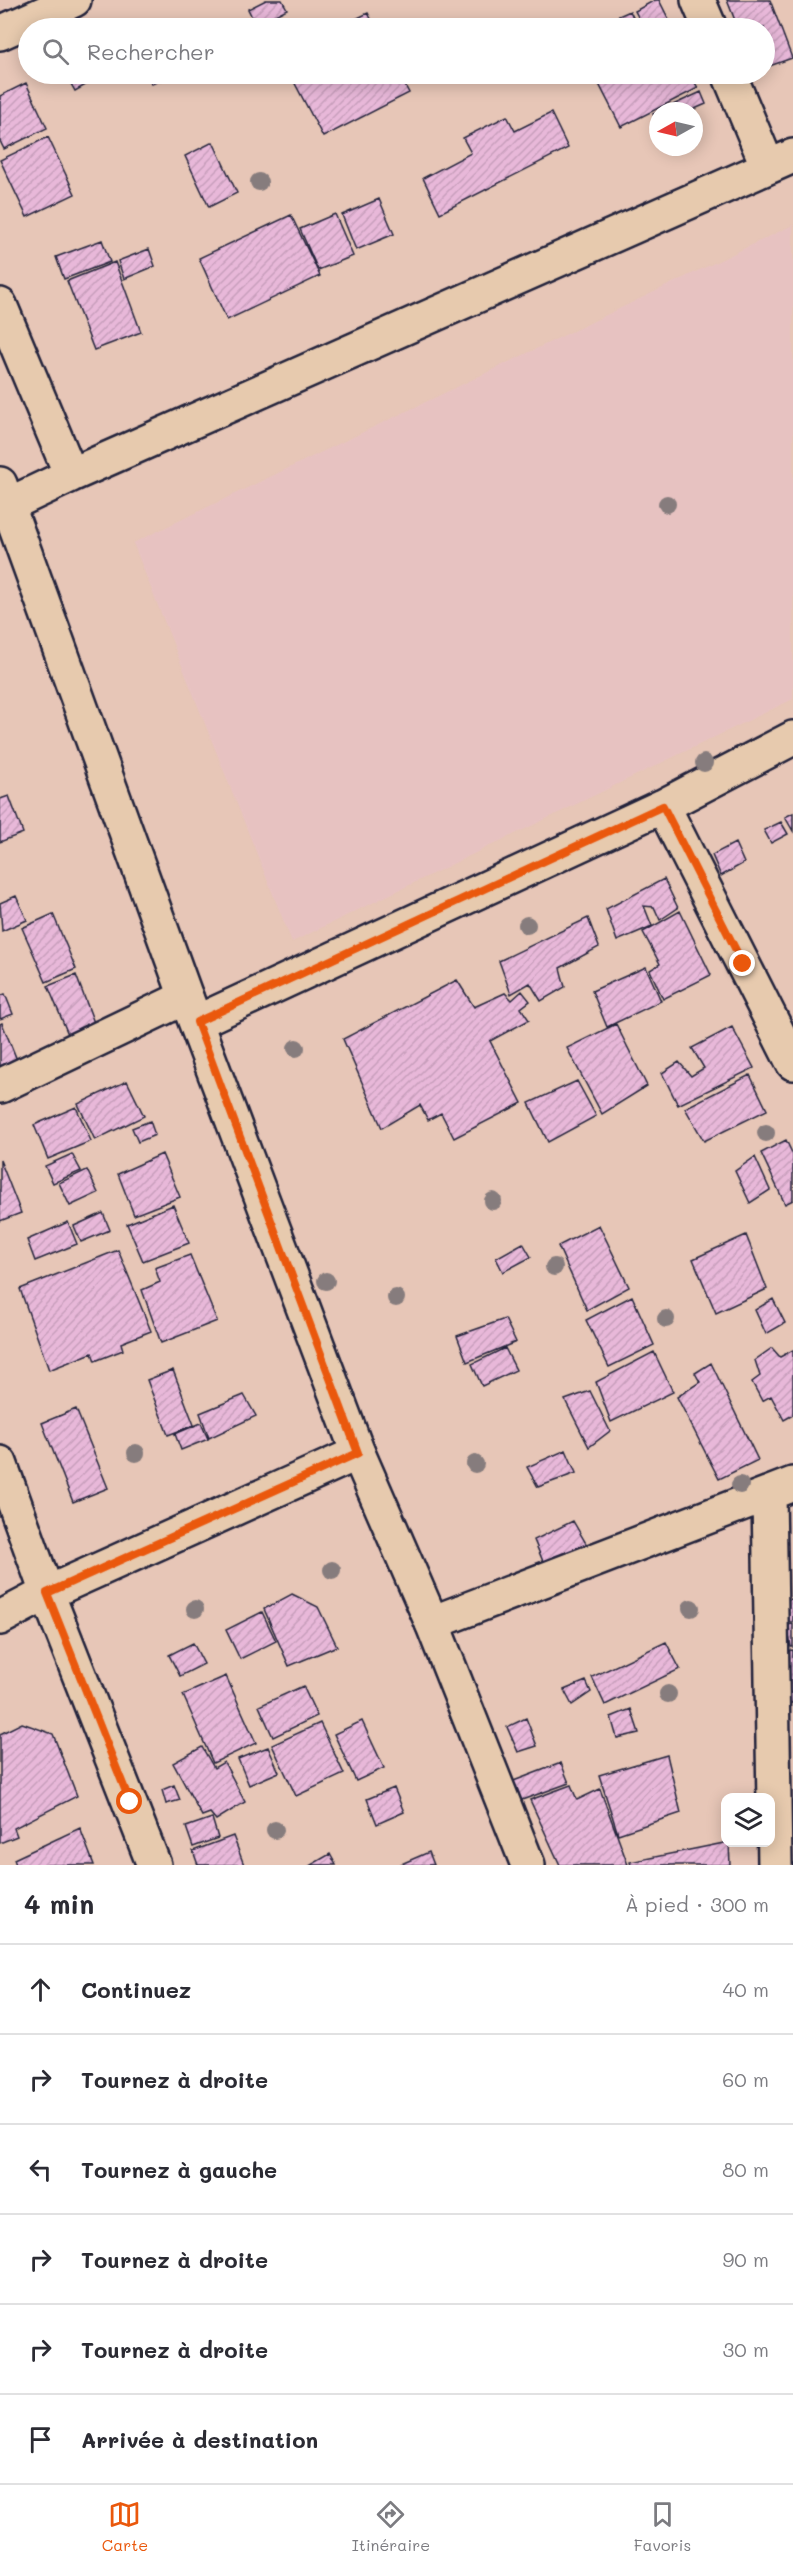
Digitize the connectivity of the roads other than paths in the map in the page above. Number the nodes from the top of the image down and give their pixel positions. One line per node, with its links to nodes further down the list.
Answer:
1 (74, 0): 3 (street)
2 (698, 0): 4 (street)
3 (34, 18)
4 (706, 18)
5 (18, 25): 6 (street)
6 (0, 33)
7 (735, 84): 8 (street)
8 (781, 162): 10 (street)
9 (0, 305): 10 (street)
10 (71, 475): 11 (street)
11 (4, 495): 14 (street)
12 (793, 738): 13 (street)
13 (663, 806): 14 (street); 15 (street)
14 (191, 1009): 16 (street); 17 (street)
15 (793, 1063)
16 (0, 1086)
17 (358, 1453): 20 (street); 22 (street)
18 (0, 1463): 20 (street)
19 (781, 1489): 22 (street); 25 (street)
20 (47, 1593): 21 (street); 23 (street)
21 (0, 1618)
22 (432, 1623): 24 (street)
23 (154, 1865)
24 (528, 1865)
25 (775, 1865)

